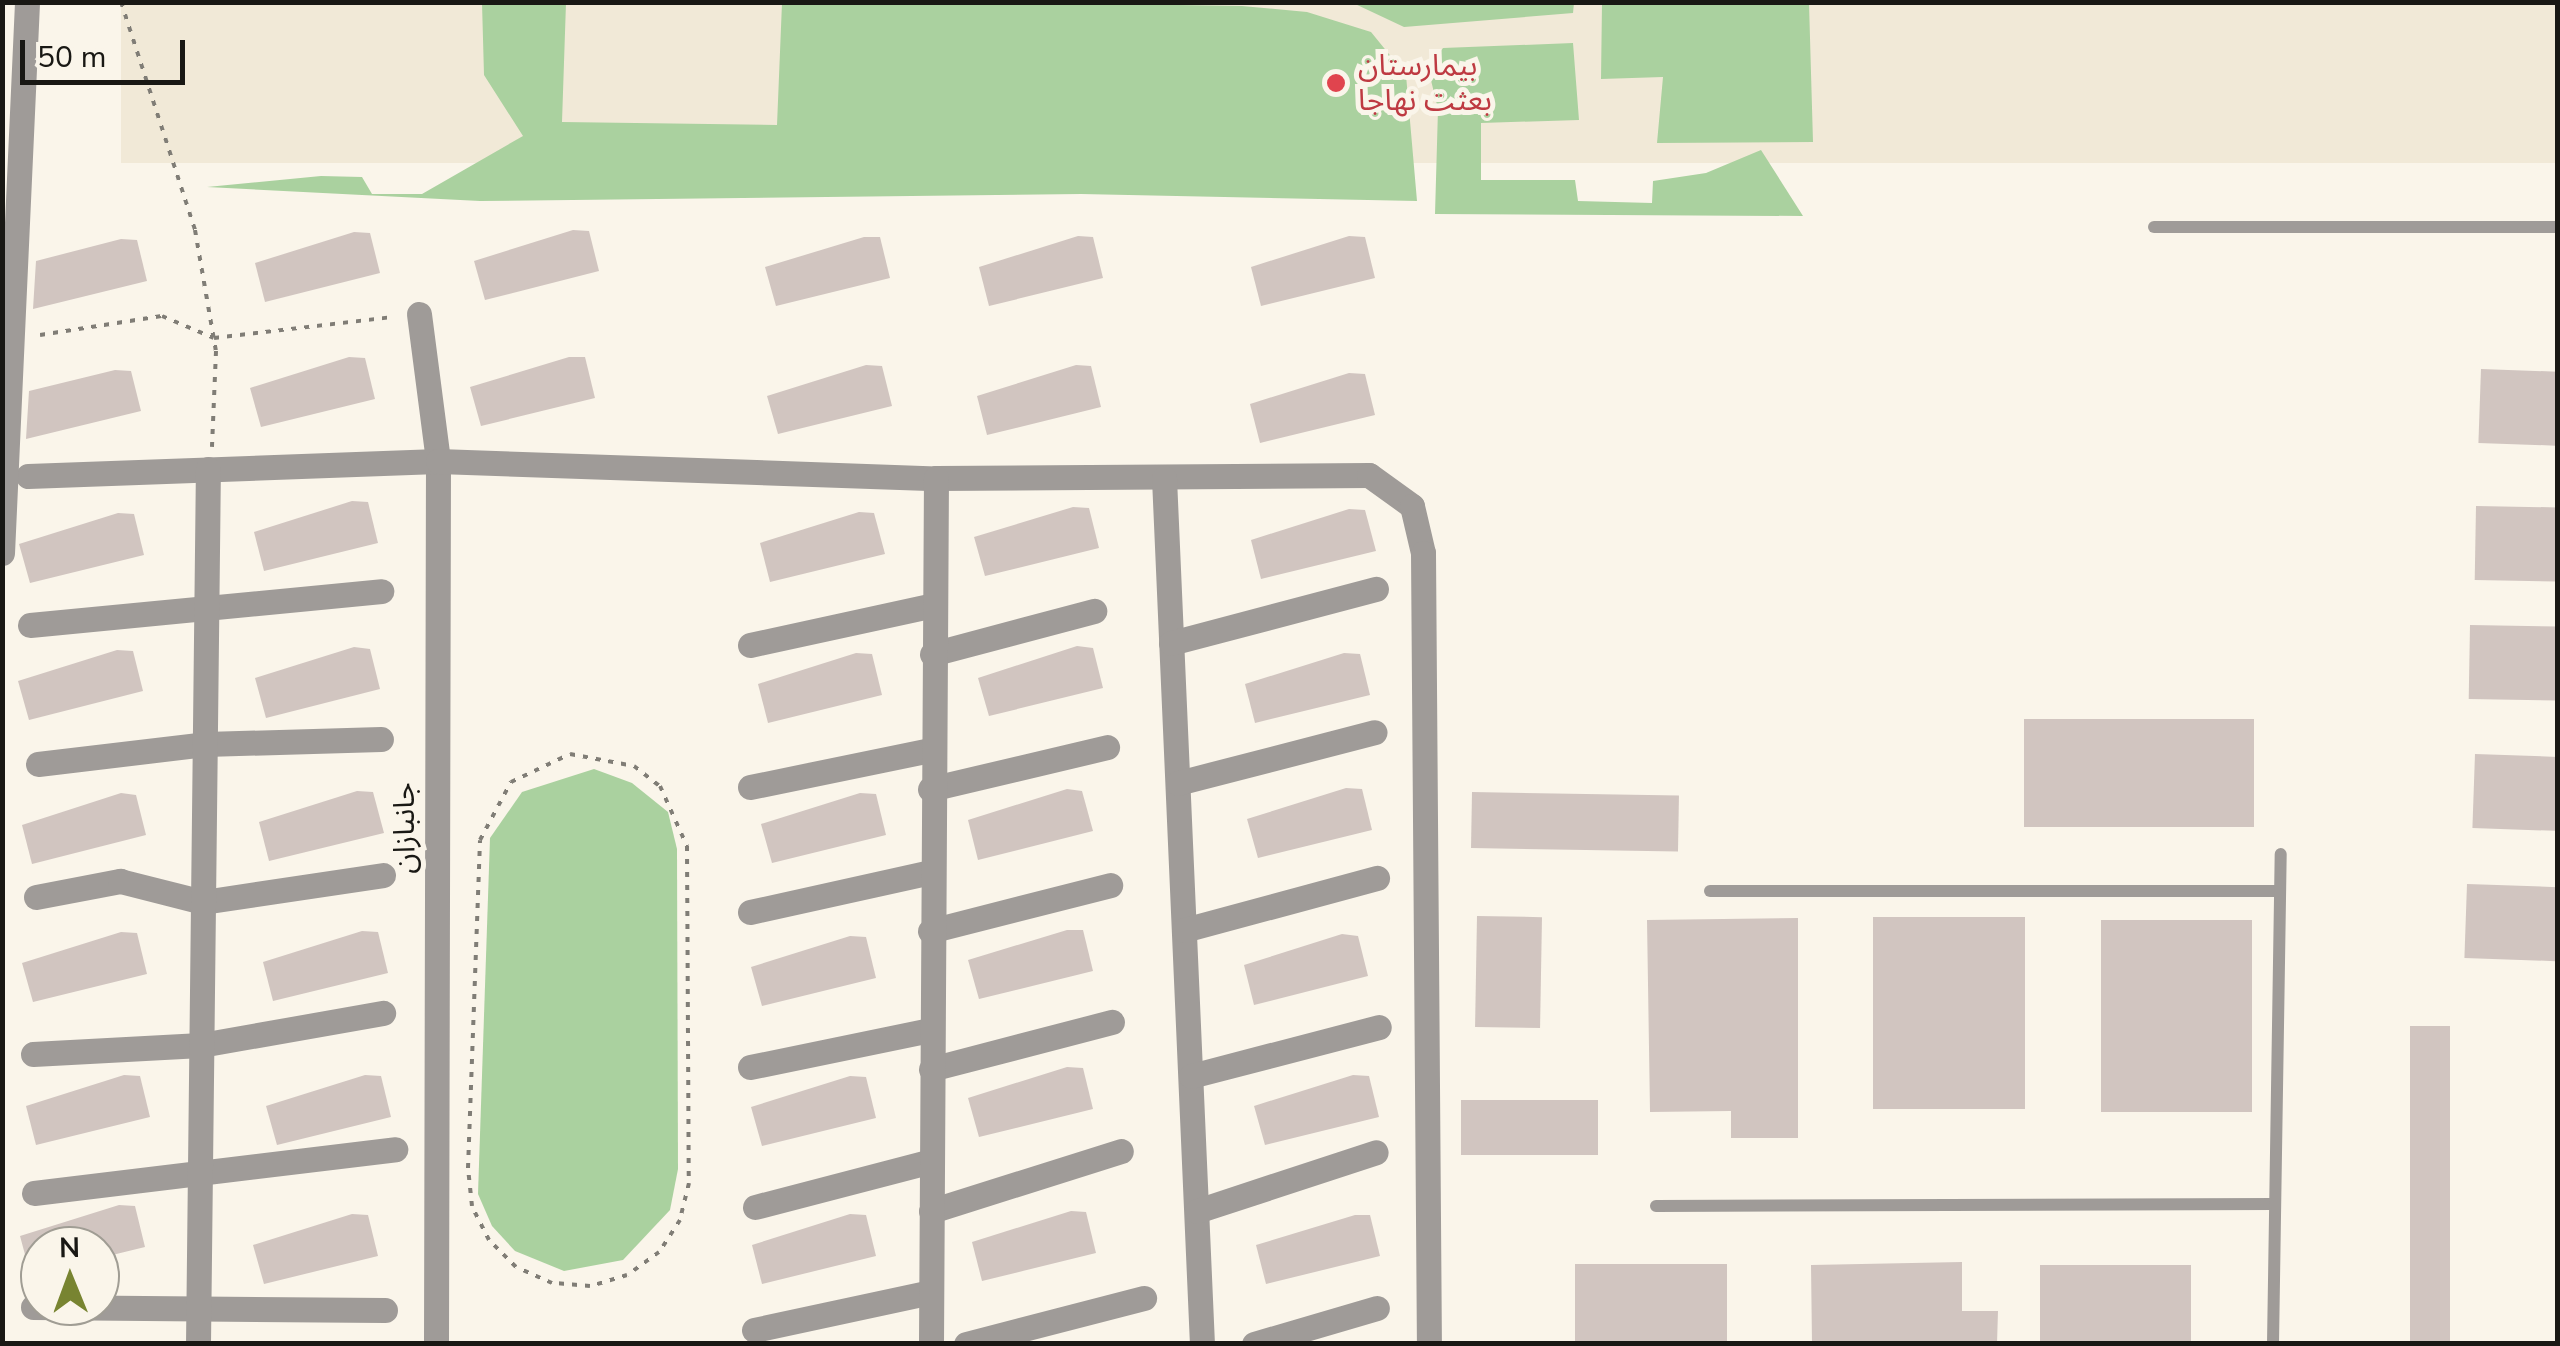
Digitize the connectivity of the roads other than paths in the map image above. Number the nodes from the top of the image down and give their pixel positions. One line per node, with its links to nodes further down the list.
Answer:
1 (27, 2): 10 (street)
2 (2154, 227): 3 (lane)
3 (2558, 228)
4 (419, 314): 5 (street, جانبازان)
5 (438, 461): 6 (street); 8 (street); 69 (street, جانبازان)
6 (208, 469): 7 (street); 14 (street)
7 (28, 476)
8 (936, 478): 9 (street); 13 (street)
9 (1164, 478): 17 (street); 74 (street)
10 (2, 552)
11 (1376, 589): 17 (street)
12 (382, 591): 14 (street)
13 (933, 605): 18 (street); 19 (street)
14 (206, 608): 16 (street); 22 (street)
15 (1094, 611): 19 (street)
16 (30, 626)
17 (1172, 643): 26 (street)
18 (750, 645)
19 (932, 654): 24 (street)
20 (1376, 732): 26 (street)
21 (381, 738): 22 (street)
22 (205, 744): 25 (street); 37 (street)
23 (1107, 746): 28 (street)
24 (930, 750): 27 (street); 28 (street)
25 (38, 764)
26 (1178, 784): 39 (street)
27 (750, 787)
28 (930, 789): 30 (street)
29 (2281, 854): 35 (lane)
30 (930, 872): 38 (street); 40 (street)
31 (383, 875): 37 (street)
32 (1378, 878): 39 (street)
33 (1110, 885): 40 (street)
34 (1710, 891): 35 (lane)
35 (2280, 891): 56 (lane)
36 (36, 897): 37 (street)
37 (203, 902): 45 (street)
38 (750, 912)
39 (1184, 930): 49 (street)
40 (930, 931): 44 (street)
41 (382, 1013): 45 (street)
42 (1112, 1022): 48 (street)
43 (1379, 1027): 49 (street)
44 (930, 1030): 47 (street); 48 (street)
45 (201, 1045): 46 (street); 54 (street)
46 (33, 1054)
47 (750, 1067)
48 (930, 1068): 53 (street)
49 (1191, 1076): 60 (street)
50 (395, 1149): 54 (street)
51 (1121, 1152): 59 (street)
52 (1376, 1152): 60 (street)
53 (931, 1161): 58 (street); 59 (street)
54 (200, 1173): 55 (street); 64 (street)
55 (34, 1193)
56 (2275, 1204): 57 (lane); 75 (lane)
57 (1656, 1206)
58 (755, 1207)
59 (931, 1211): 61 (street)
60 (1197, 1211): 72 (street)
61 (931, 1292): 67 (street); 70 (street)
62 (1144, 1298): 71 (street)
63 (120, 1307): 64 (street)
64 (198, 1308): 66 (street); 68 (street)
65 (1378, 1308): 73 (street)
66 (385, 1310)
67 (754, 1330)
68 (198, 1344)
69 (436, 1344)
70 (931, 1344)
71 (966, 1344)
72 (1202, 1344)
73 (1254, 1344)
74 (1429, 1344)
75 (2273, 1344)

